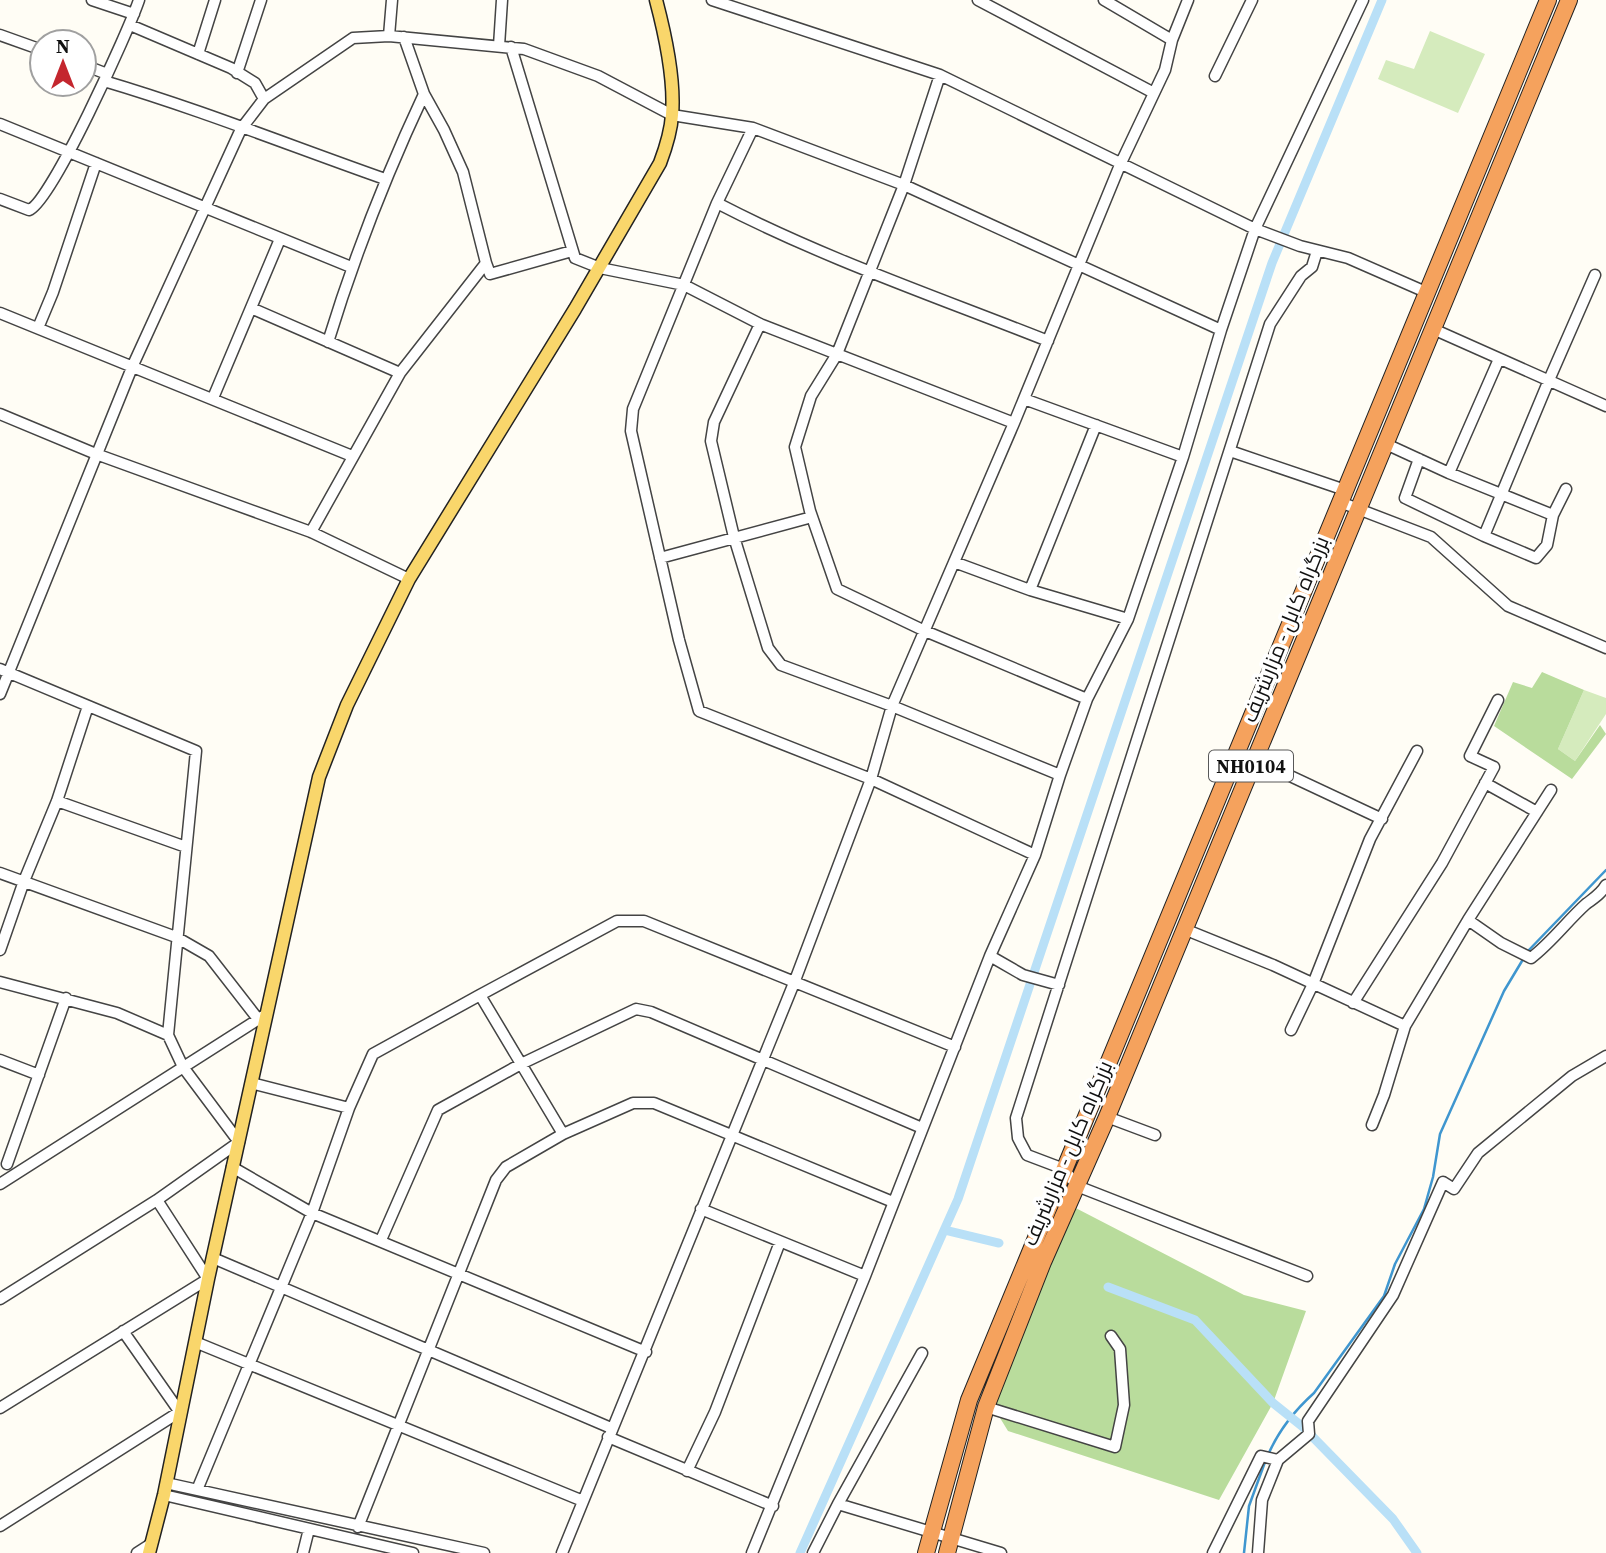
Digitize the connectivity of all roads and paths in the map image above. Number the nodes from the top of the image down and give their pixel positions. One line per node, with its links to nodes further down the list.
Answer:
1 (92, 0): 16 (street)
2 (139, 0): 16 (street)
3 (215, 0): 23 (street)
4 (261, 0): 25 (street)
5 (393, 0): 18 (street)
6 (502, 0): 22 (street)
7 (656, 0): 32 (main road)
8 (712, 0): 26 (street)
9 (978, 0): 29 (street)
10 (1106, 0): 20 (street)
11 (1188, 0): 20 (street)
12 (1252, 0): 27 (street)
13 (1363, 0): 44 (street)
14 (1548, 0): 55 (highway, بزرگراه کابل - مزارشریف / NH0104)
15 (1569, 0): 60 (highway, بزرگراه کابل - مزارشریف / NH0104)
16 (132, 20): 23 (street); 28 (street)
17 (0, 34): 21 (street)
18 (389, 36): 19 (street); 31 (street)
19 (404, 37): 22 (street); 30 (street)
20 (1172, 40): 29 (street)
21 (28, 45)
22 (505, 47): 32 (street); 46 (street)
23 (198, 54): 25 (street)
24 (98, 74): 28 (street)
25 (237, 74): 31 (street)
26 (940, 75): 38 (street); 40 (street)
27 (1215, 76)
28 (105, 78): 35 (street); 36 (street)
29 (1154, 93): 38 (street)
30 (424, 94): 39 (street); 48 (street)
31 (264, 99): 35 (street)
32 (673, 115): 34 (street); 51 (main road)
33 (0, 124): 36 (street)
34 (753, 128): 40 (street); 42 (street)
35 (241, 129): 39 (street); 43 (street)
36 (67, 152): 37 (street); 41 (street)
37 (96, 163): 43 (street); 59 (street)
38 (1120, 165): 44 (street); 49 (street)
39 (385, 179): 50 (street)
40 (904, 186): 49 (street); 52 (street)
41 (0, 199)
42 (717, 203): 52 (street); 54 (street)
43 (205, 207): 45 (street); 66 (street)
44 (1255, 229): 47 (street); 61 (street)
45 (280, 239): 50 (street); 56 (street)
46 (572, 251): 48 (street); 51 (street)
47 (1317, 251): 55 (street); 77 (street)
48 (486, 263): 67 (street)
49 (1079, 265): 61 (street); 62 (street)
50 (351, 267): 63 (street)
51 (600, 268): 54 (street); 94 (main road)
52 (869, 271): 62 (street); 64 (street)
53 (1595, 275): 68 (street)
54 (684, 285): 58 (street); 92 (street)
55 (1428, 293): 85 (highway, بزرگراه کابل - مزارشریف / NH0104)
56 (251, 308): 63 (street); 69 (street)
57 (0, 313): 59 (street)
58 (760, 324): 64 (street); 91 (street)
59 (38, 328): 66 (street)
60 (1433, 329): 65 (street); 76 (highway, بزرگراه کابل - مزارشریف / NH0104)
61 (1221, 330): 80 (street)
62 (1048, 341): 70 (street)
63 (328, 342): 67 (street)
64 (837, 354): 73 (street); 88 (street)
65 (1499, 359): 68 (street); 82 (street)
66 (133, 365): 69 (street); 78 (street)
67 (400, 373): 79 (street)
68 (1549, 380): 71 (street); 84 (street)
69 (213, 398): 79 (street)
70 (1024, 399): 73 (street); 74 (street)
71 (1606, 406)
72 (3, 415): 75 (street); 78 (street)
73 (1014, 423): 93 (street)
74 (1096, 425): 80 (street); 95 (street)
75 (0, 427)
76 (1386, 444): 81 (street); 86 (highway, بزرگراه کابل - مزارشریف / NH0104)
77 (1230, 451): 85 (street); 127 (street)
78 (96, 454): 89 (street); 99 (street)
79 (352, 456): 89 (street)
80 (1183, 457): 96 (street)
81 (1419, 459): 82 (street); 90 (street)
82 (1449, 473): 84 (street)
83 (1566, 489): 87 (street)
84 (1503, 494): 87 (street); 90 (street)
85 (1342, 496): 86 (street); 153 (highway, بزرگراه کابل - مزارشریف / NH0104)
86 (1358, 509): 98 (street); 106 (highway, بزرگراه کابل - مزارشریف / NH0104)
87 (1553, 515): 90 (street)
88 (812, 517): 91 (street); 97 (street)
89 (311, 532): 94 (street)
90 (1484, 536)
91 (734, 537): 92 (street); 104 (street)
92 (660, 558): 108 (street)
93 (954, 562): 95 (street); 97 (street)
94 (409, 579): 131 (main road)
95 (1030, 590): 96 (street)
96 (1128, 619): 101 (street)
97 (925, 631): 101 (street); 104 (street)
98 (1606, 648)
99 (4, 670): 100 (street); 103 (street)
100 (0, 694)
101 (1087, 699): 107 (street)
102 (1498, 700): 109 (street)
103 (88, 706): 111 (street); 114 (street)
104 (892, 706): 107 (street); 108 (street)
105 (1417, 751): 113 (street)
106 (1254, 759): 113 (street); 120 (highway, بزرگراه کابل - مزارشریف / NH0104)
107 (1060, 775): 115 (street)
108 (871, 779): 115 (street); 125 (street)
109 (1485, 783): 112 (street); 130 (street)
110 (1551, 790): 112 (street)
111 (57, 801): 114 (street); 117 (street)
112 (1537, 812): 119 (street)
113 (1382, 819): 126 (street)
114 (186, 847): 121 (street)
115 (1035, 855): 123 (street)
116 (0, 873): 117 (street)
117 (24, 881): 121 (street); 122 (street)
118 (1606, 886): 119 (street)
119 (1468, 920): 132 (street)
120 (1184, 929): 126 (street); 144 (highway, بزرگراه کابل - مزارشریف / NH0104)
121 (176, 937): 131 (street); 134 (street)
122 (0, 950)
123 (990, 956): 127 (street); 135 (street)
124 (0, 982): 129 (street)
125 (794, 983): 128 (street); 135 (street); 137 (street)
126 (1312, 984): 130 (street); 133 (street)
127 (1059, 985): 153 (street)
128 (480, 995): 139 (street); 143 (street)
129 (66, 998): 134 (street); 141 (street)
130 (1353, 1003): 132 (street)
131 (262, 1017): 140 (street); 142 (main road)
132 (1405, 1026): 145 (street)
133 (1291, 1030)
134 (168, 1035): 140 (street)
135 (955, 1046): 146 (street)
136 (1606, 1056): 182 (street)
137 (761, 1059): 139 (street); 146 (street); 148 (street)
138 (0, 1060): 141 (street)
139 (521, 1064): 147 (street); 161 (street)
140 (183, 1067): 150 (street); 154 (street)
141 (39, 1075): 151 (street)
142 (251, 1083): 143 (street); 150 (main road)
143 (349, 1108): 160 (street)
144 (1107, 1117): 149 (street); 156 (highway, بزرگراه کابل - مزارشریف / NH0104)
145 (1372, 1125)
146 (922, 1128): 158 (street)
147 (563, 1134): 148 (street); 164 (street)
148 (732, 1135): 158 (street); 159 (street)
149 (1155, 1135)
150 (239, 1142): 152 (main road); 157 (street)
151 (3, 1163): 154 (street)
152 (232, 1167): 160 (street); 163 (main road)
153 (1065, 1169): 156 (street); 192 (highway, بزرگراه کابل - مزارشریف / NH0104)
154 (22, 1170): 155 (street)
155 (0, 1184)
156 (1077, 1186): 166 (street); 177 (highway, بزرگراه کابل - مزارشریف / NH0104)
157 (157, 1200): 167 (street); 169 (street)
158 (893, 1202): 165 (street)
159 (701, 1209): 162 (street); 174 (street)
160 (312, 1213): 161 (street); 168 (street)
161 (381, 1240): 164 (street)
162 (780, 1242): 165 (street); 183 (street)
163 (213, 1258): 167 (main road); 168 (street)
164 (460, 1275): 173 (street); 174 (street)
165 (865, 1276): 188 (street)
166 (1307, 1276)
167 (208, 1279): 170 (street); 172 (main road)
168 (280, 1285): 173 (street); 176 (street)
169 (0, 1299)
170 (123, 1331): 178 (street); 179 (street)
171 (1111, 1336): 177 (street)
172 (195, 1342): 176 (street); 179 (main road)
173 (429, 1351): 180 (street); 181 (street)
174 (646, 1352): 181 (street)
175 (922, 1353): 187 (street)
176 (247, 1364): 180 (street); 185 (street)
177 (986, 1407): 193 (highway, بزرگراه کابل - مزارشریف / NH0104)
178 (0, 1408)
179 (180, 1411): 184 (main road); 189 (street)
180 (400, 1424): 186 (street); 190 (street)
181 (609, 1432): 183 (street); 186 (street)
182 (1271, 1458): 204 (street); 205 (street)
183 (687, 1471): 188 (street)
184 (165, 1489): 185 (street); 191 (street); 194 (main road)
185 (197, 1490): 190 (street)
186 (583, 1501): 199 (street)
187 (838, 1504): 192 (street); 201 (street)
188 (773, 1506): 200 (street)
189 (0, 1526)
190 (358, 1527): 198 (street)
191 (309, 1530): 195 (street); 197 (street)
192 (931, 1533): 193 (street); 202 (highway, بزرگراه کابل - مزارشریف / NH0104)
193 (949, 1546): 203 (street)
194 (150, 1548): 196 (street)
195 (408, 1552)
196 (136, 1553)
197 (303, 1553)
198 (484, 1553)
199 (562, 1553)
200 (752, 1553)
201 (813, 1553)
202 (926, 1553)
203 (1001, 1553)
204 (1213, 1553)
205 (1258, 1553)

